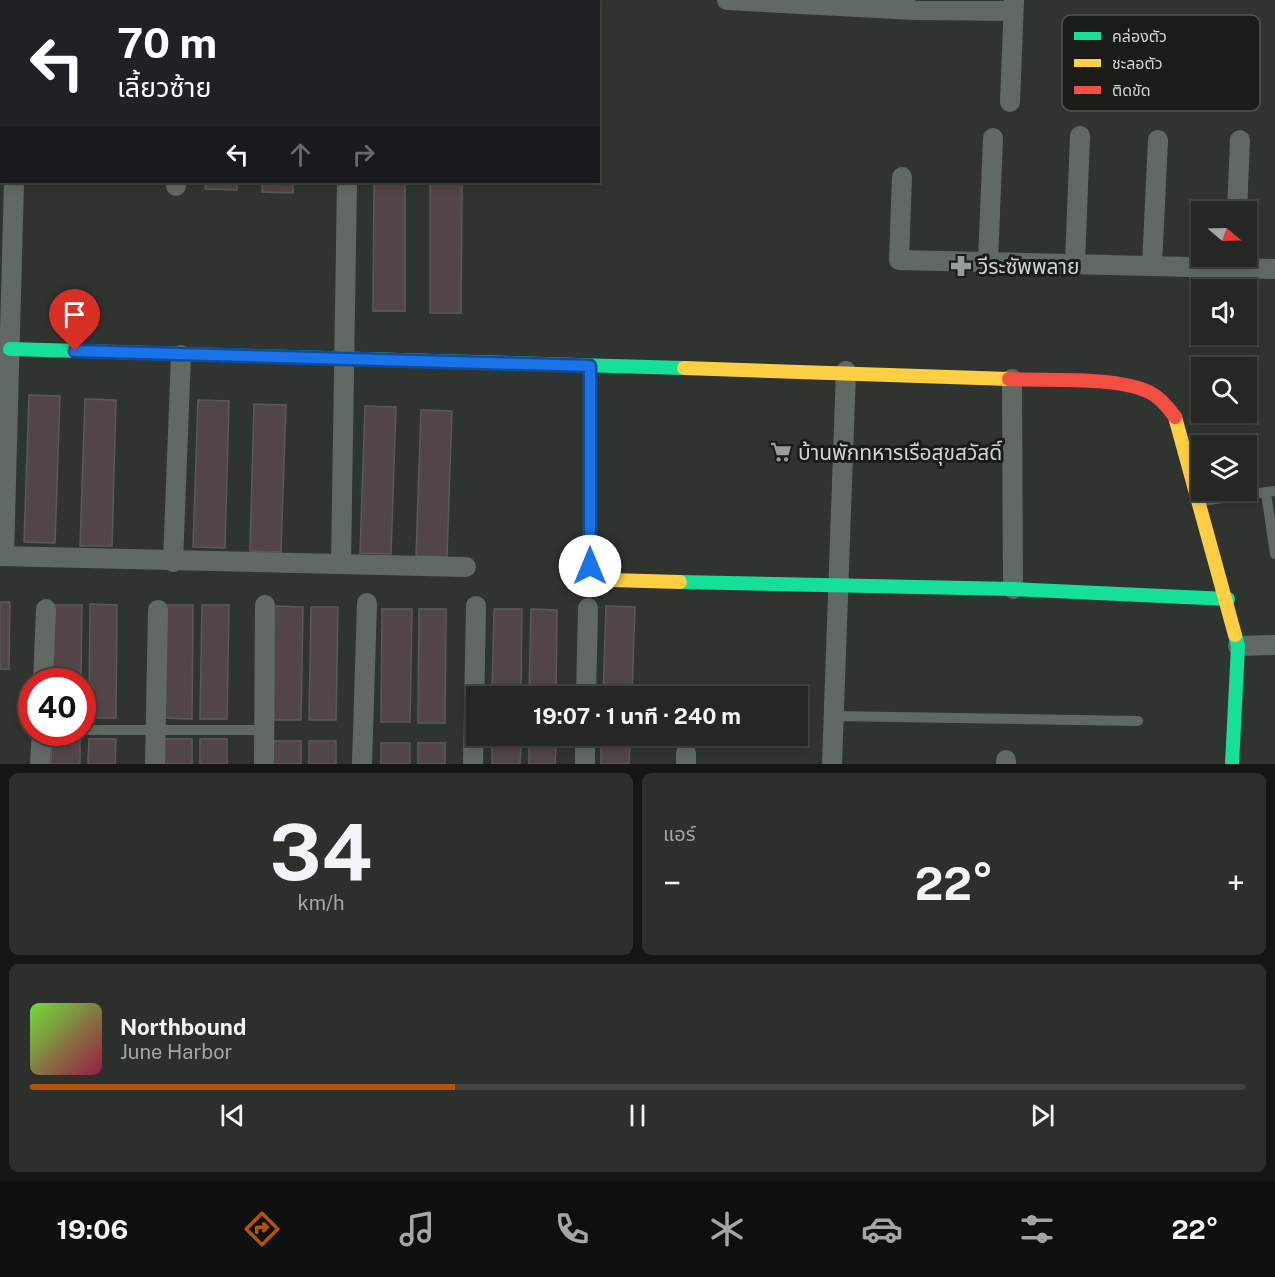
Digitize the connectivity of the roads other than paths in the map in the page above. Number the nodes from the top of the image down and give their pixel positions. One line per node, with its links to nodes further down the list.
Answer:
1 (727, 0): 2 (street)
2 (764, 1): 3 (street)
3 (915, 5): 4 (street)
4 (1013, 6): 5 (street)
5 (1010, 102)
6 (1080, 136): 15 (street)
7 (993, 138): 14 (street)
8 (1158, 140): 18 (street)
9 (1240, 140): 13 (street)
10 (902, 177): 14 (street)
11 (14, 183): 20 (street)
12 (347, 183): 23 (street)
13 (1237, 201)
14 (988, 261): 15 (street)
15 (1075, 263): 18 (street)
16 (1191, 265): 18 (street)
17 (1257, 266): 19 (street)
18 (1152, 267)
19 (1275, 269)
20 (5, 331): 21 (street)
21 (10, 350): 22 (street); 31 (street)
22 (181, 355): 23 (street); 32 (street)
23 (346, 360): 24 (street); 33 (street)
24 (590, 366): 25 (street); 35 (street)
25 (846, 371): 26 (street); 35 (street)
26 (1012, 379): 27 (street); 36 (street)
27 (1191, 470)
28 (1270, 492): 30 (lane)
29 (1200, 501): 37 (street)
30 (1275, 554)
31 (2, 556): 32 (street)
32 (173, 562): 33 (street)
33 (341, 564): 34 (street)
34 (466, 567)
35 (837, 586): 36 (street); 48 (street)
36 (1013, 589): 37 (street)
37 (1228, 599): 45 (street)
38 (367, 603): 58 (street)
39 (265, 605): 51 (street)
40 (476, 606): 59 (street)
41 (588, 608): 47 (street)
42 (46, 609): 46 (street)
43 (158, 610): 52 (street)
44 (1275, 645): 45 (street)
45 (1239, 646): 62 (street)
46 (44, 668)
47 (586, 686)
48 (833, 716): 49 (lane); 61 (street)
49 (1138, 721)
50 (96, 730): 52 (lane)
51 (264, 730): 52 (lane); 57 (street)
52 (155, 731): 56 (street)
53 (41, 746): 55 (street)
54 (585, 746): 60 (street)
55 (40, 764)
56 (155, 764)
57 (264, 764)
58 (362, 764)
59 (473, 764)
60 (585, 764)
61 (832, 764)
62 (1232, 764)

